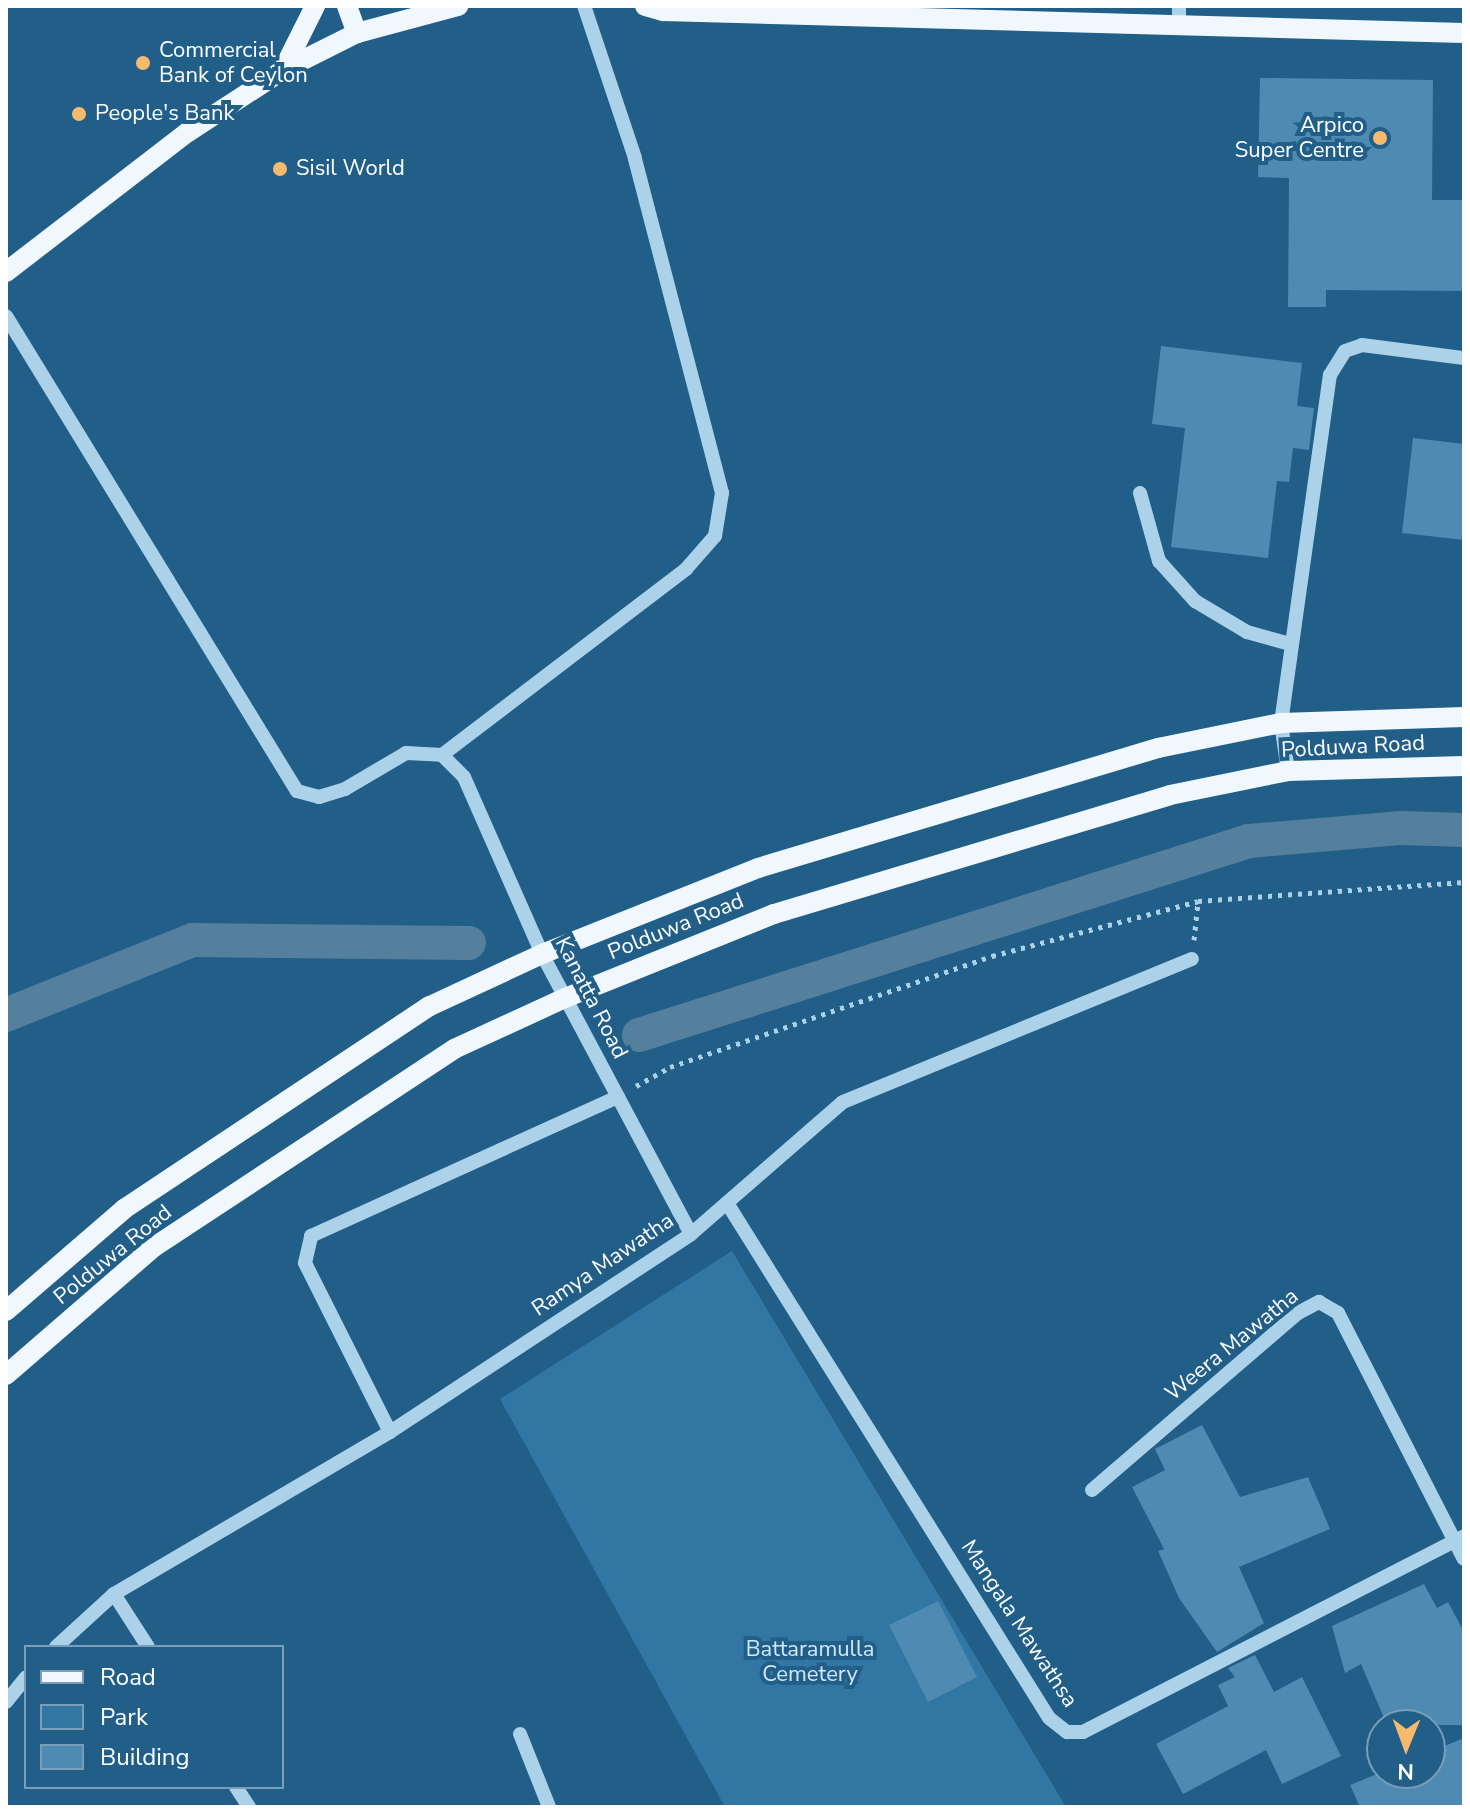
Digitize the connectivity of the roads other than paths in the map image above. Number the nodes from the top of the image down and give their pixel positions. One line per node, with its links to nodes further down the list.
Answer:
1 (315, 6): 10 (main road)
2 (347, 6): 8 (main road)
3 (458, 6): 6 (main road)
4 (584, 6): 18 (street)
5 (645, 6): 7 (main road)
6 (404, 12): 8 (main road)
7 (1179, 16): 9 (main road)
8 (357, 33): 10 (main road)
9 (1464, 33)
10 (283, 70): 11 (main road)
11 (6, 272)
12 (6, 316): 18 (street)
13 (1464, 358): 15 (street)
14 (1140, 493): 15 (street)
15 (1290, 644): 17 (street)
16 (1464, 717): 17 (main road, Polduwa Road)
17 (1281, 723): 20 (street); 21 (main road, Polduwa Road)
18 (442, 755): 21 (street, Kanatta Road)
19 (1464, 766): 20 (main road, Polduwa Road)
20 (1288, 771): 23 (main road, Polduwa Road)
21 (542, 954): 23 (street, Kanatta Road); 27 (main road, Polduwa Road)
22 (1192, 959): 25 (street, Ramya Mawatha)
23 (565, 998): 24 (street, Kanatta Road); 28 (main road, Polduwa Road)
24 (618, 1097): 26 (street, Kanatta Road); 29 (street)
25 (727, 1203): 26 (street, Ramya Mawatha); 31 (street, Mangala Mawathsa)
26 (691, 1234): 29 (street, Ramya Mawatha)
27 (6, 1311)
28 (6, 1375)
29 (390, 1432): 33 (street, Ramya Mawatha)
30 (1092, 1490): 31 (street, Weera Mawatha)
31 (1459, 1538): 32 (street, Weera Mawatha)
32 (1464, 1559)
33 (114, 1594): 34 (street, Ramya Mawatha); 35 (street)
34 (58, 1645)
35 (147, 1645)
36 (24, 1680): 37 (street)
37 (6, 1702)
38 (520, 1734): 41 (street)
39 (237, 1789): 40 (street)
40 (249, 1807)
41 (549, 1807)

